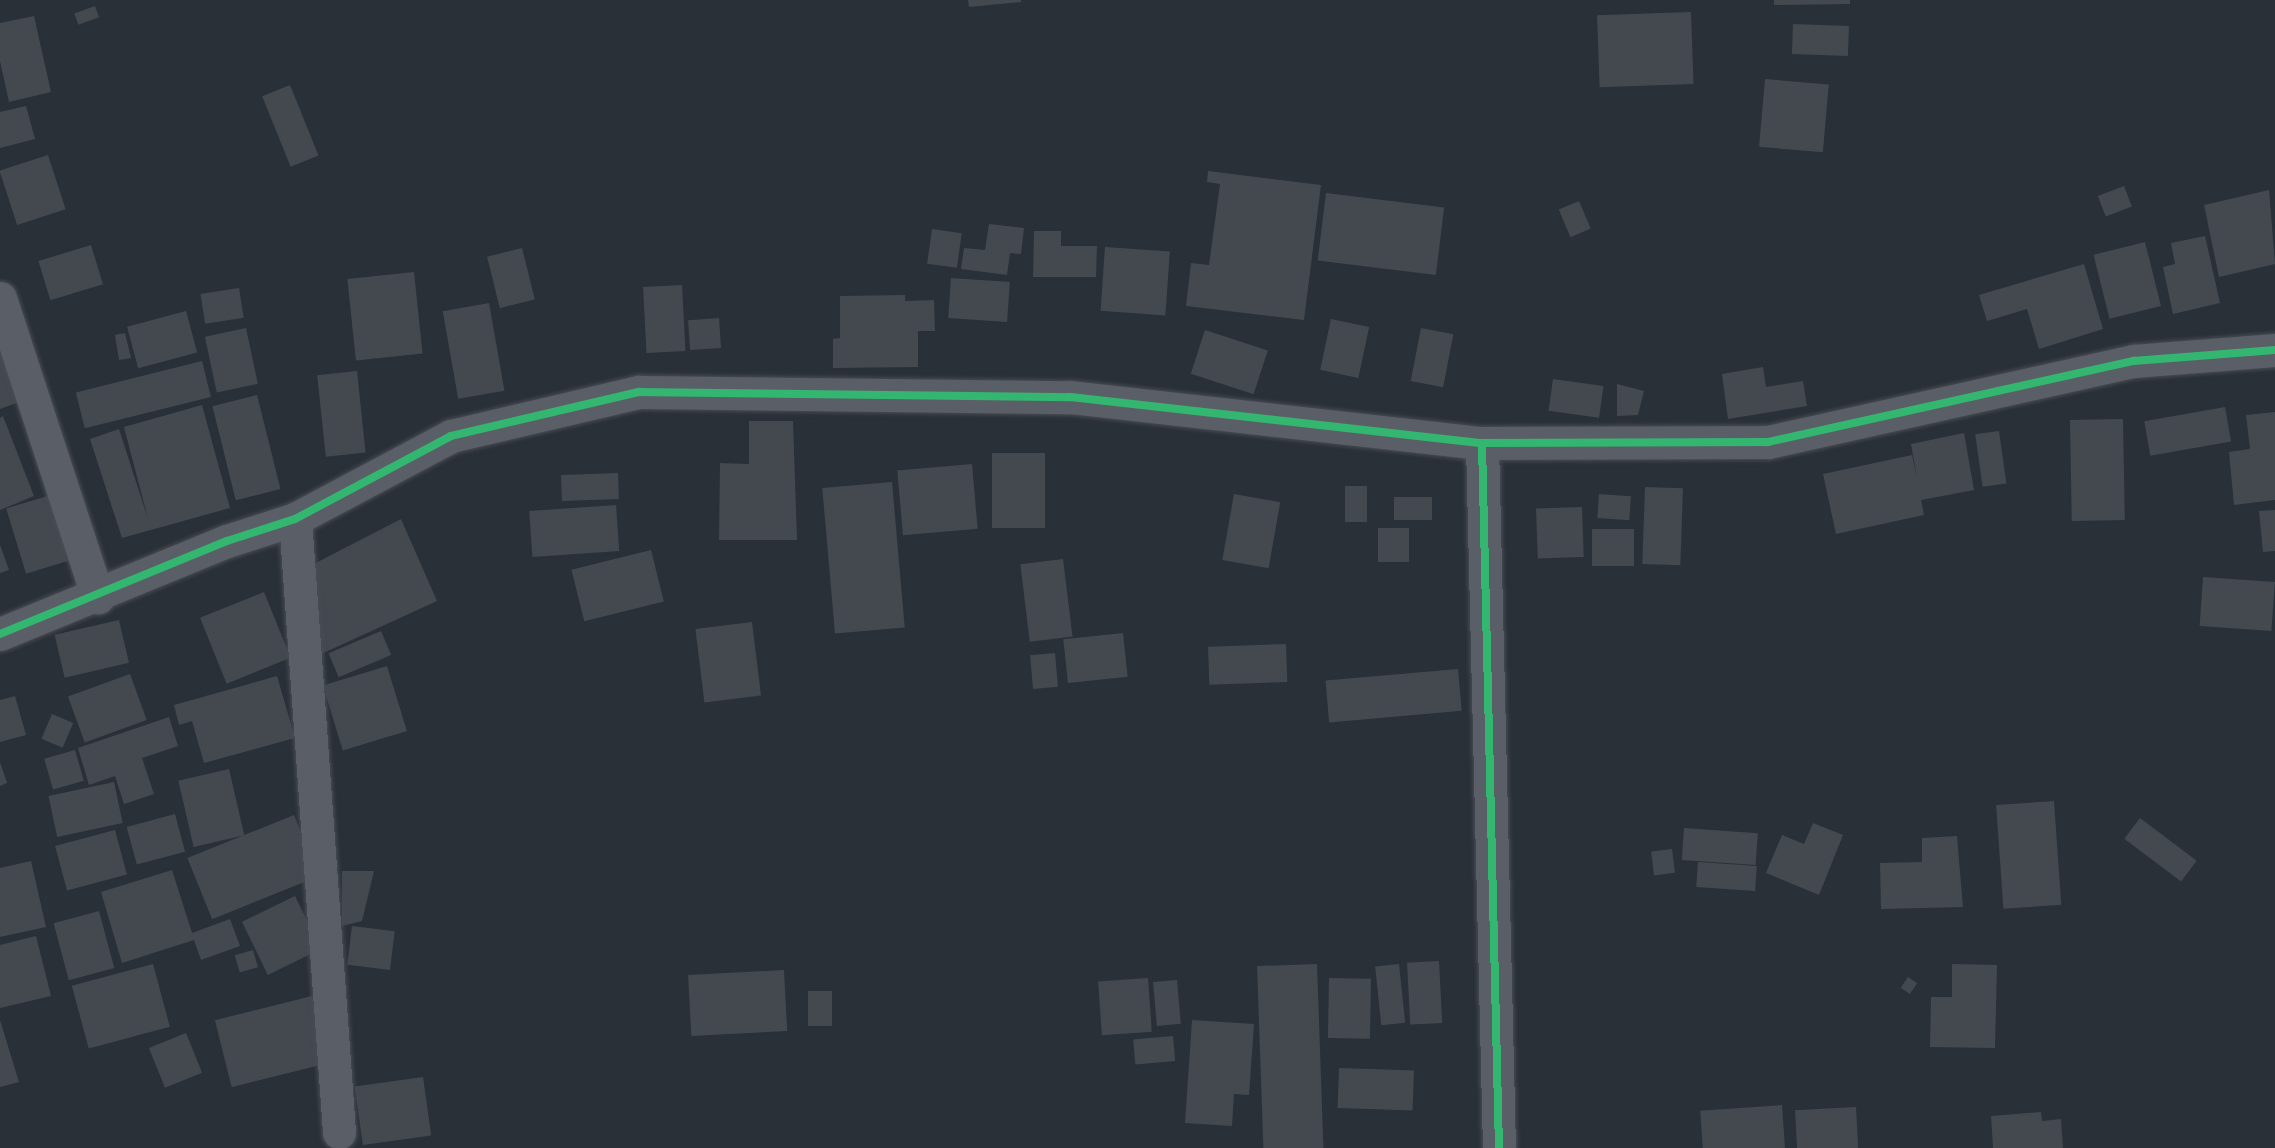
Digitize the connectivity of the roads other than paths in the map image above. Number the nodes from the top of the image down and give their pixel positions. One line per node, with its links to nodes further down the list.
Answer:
1 (0, 298): 5 (street)
2 (2275, 350): 3 (street)
3 (1482, 443): 4 (street); 8 (street)
4 (295, 519): 5 (street); 7 (street)
5 (98, 597): 6 (street)
6 (0, 634)
7 (339, 1132)
8 (1499, 1148)

